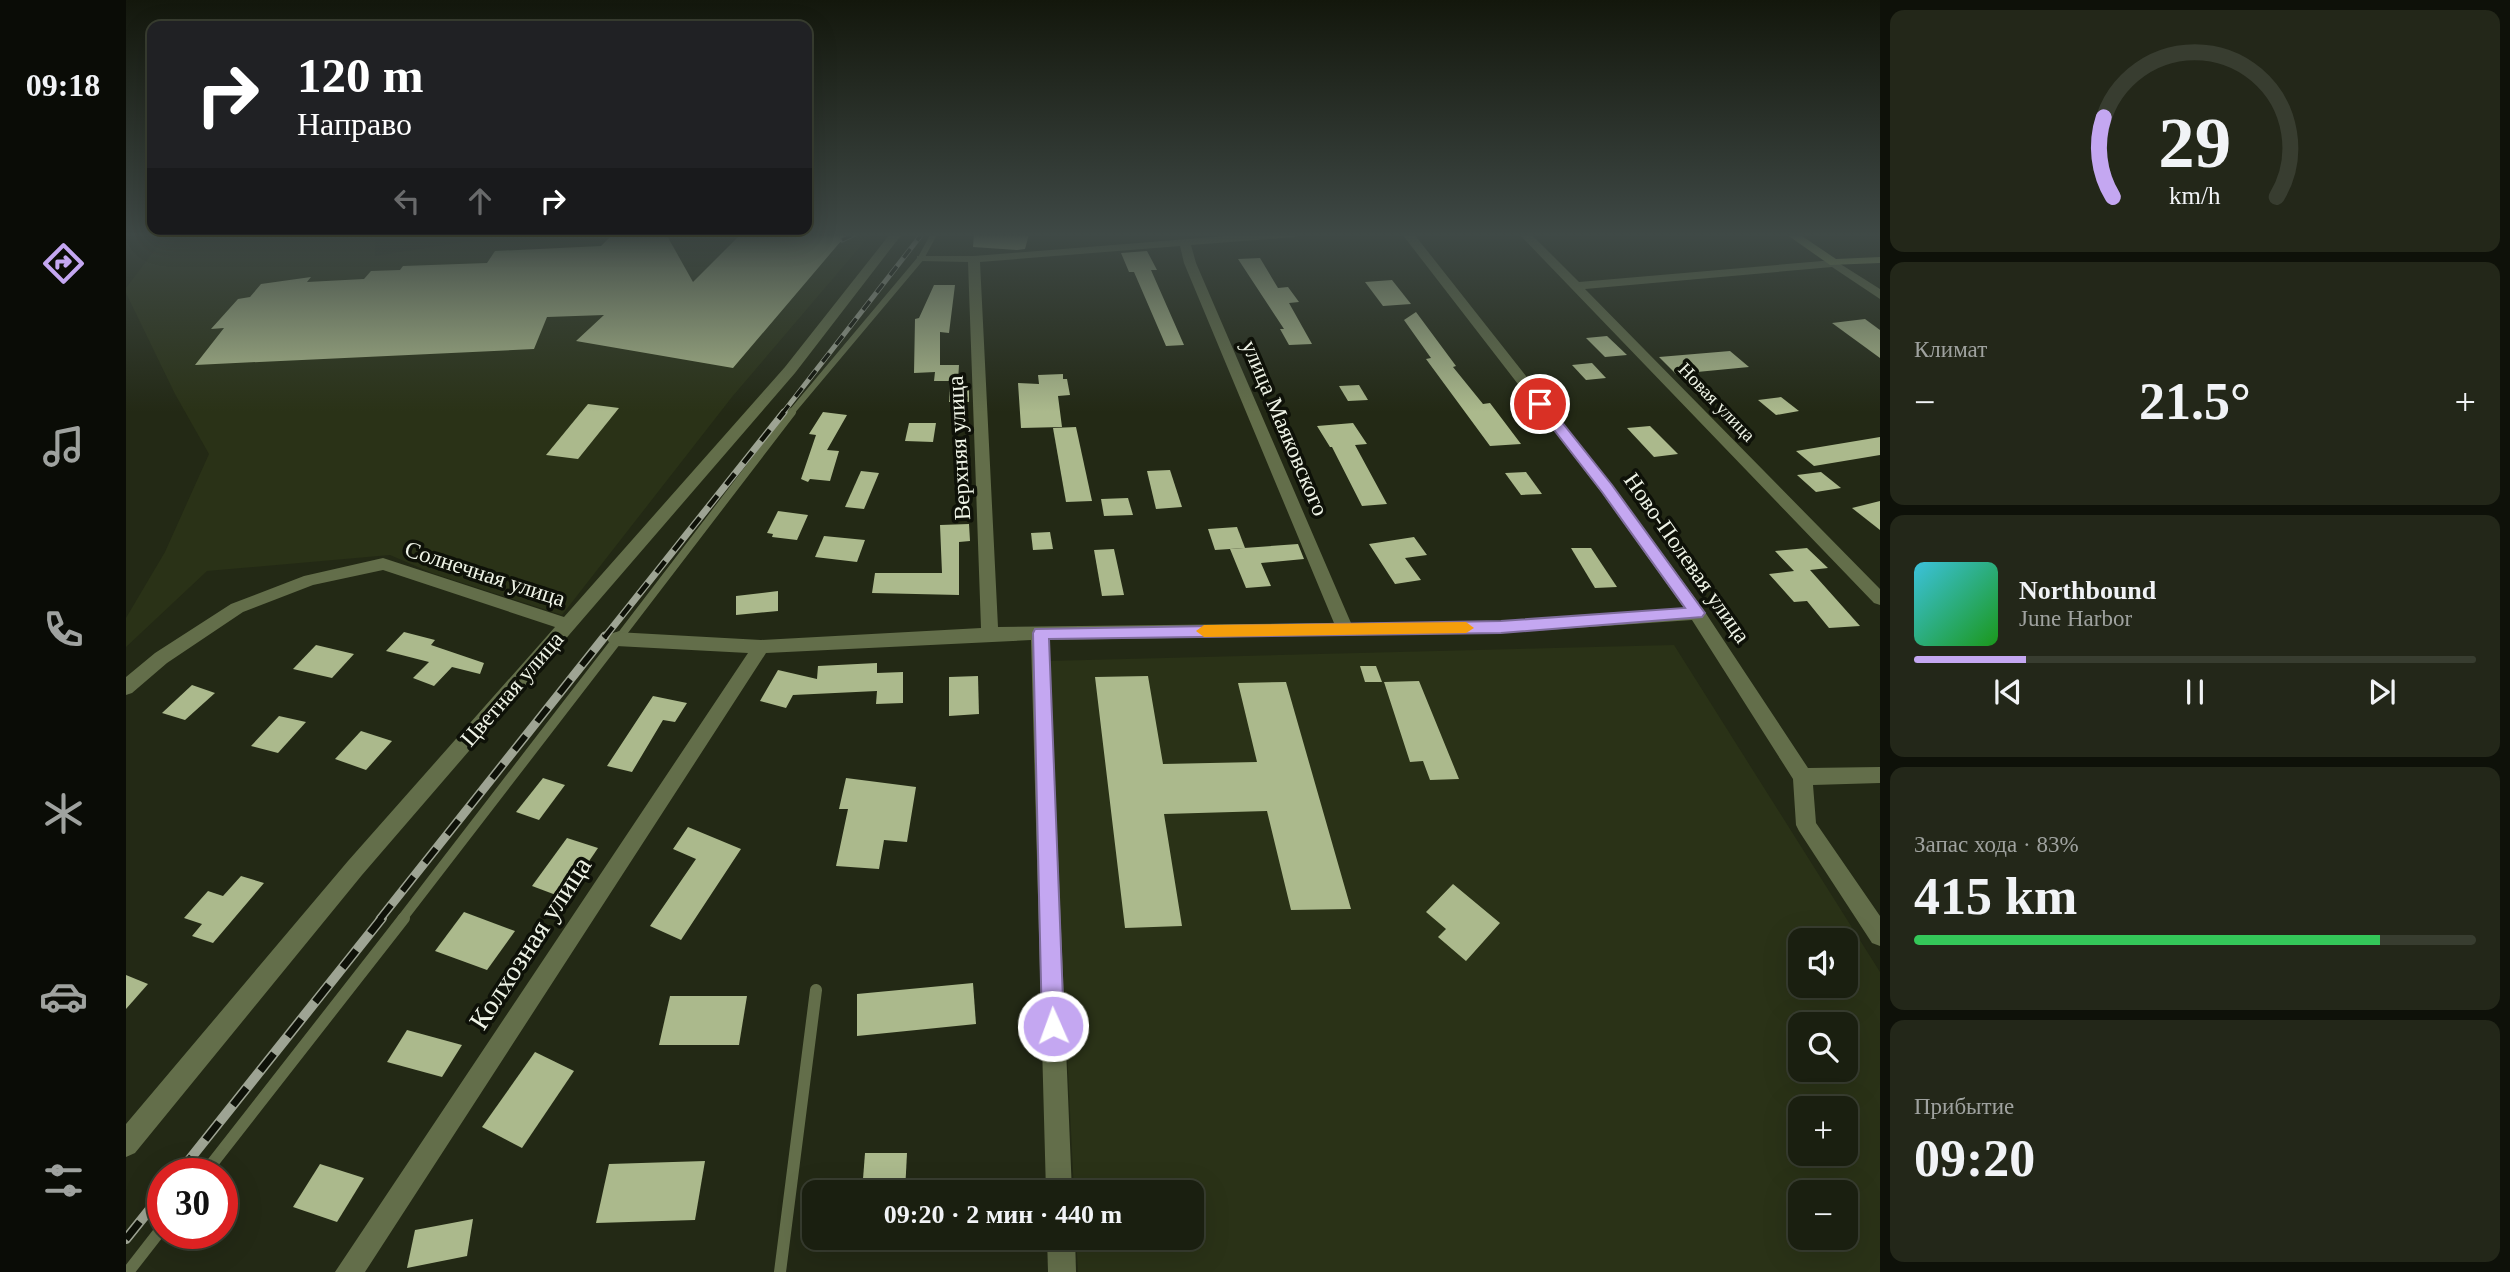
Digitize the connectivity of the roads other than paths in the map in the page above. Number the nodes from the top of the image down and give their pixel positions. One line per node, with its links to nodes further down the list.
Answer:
1 (850, 293): 9 (street, Цветная улица)
2 (891, 293): 13 (lane)
3 (975, 293): 12 (street, Верхняя улица)
4 (1204, 293): 10 (street, улица Маяковского)
5 (1454, 293): 8 (street, Ново-Полевая улица)
6 (1585, 293): 7 (street, Новая улица)
7 (1880, 598)
8 (1697, 613): 10 (street); 17 (street, Ново-Полевая улица)
9 (568, 625): 15 (street, Солнечная улица); 20 (street, Цветная улица)
10 (1346, 630): 11 (street)
11 (1041, 633): 12 (street); 22 (street)
12 (990, 634): 14 (street)
13 (616, 639): 14 (street); 21 (lane)
14 (761, 647): 26 (street, Колхозная улица)
15 (126, 688)
16 (1880, 775): 17 (street)
17 (1803, 777): 18 (street, Ново-Полевая улица)
18 (1880, 935)
19 (816, 990): 27 (lane)
20 (126, 1144)
21 (216, 1158)
22 (1059, 1180)
23 (147, 1248): 25 (lane)
24 (1061, 1250): 28 (street)
25 (128, 1272)
26 (349, 1272)
27 (780, 1272)
28 (1062, 1272)

